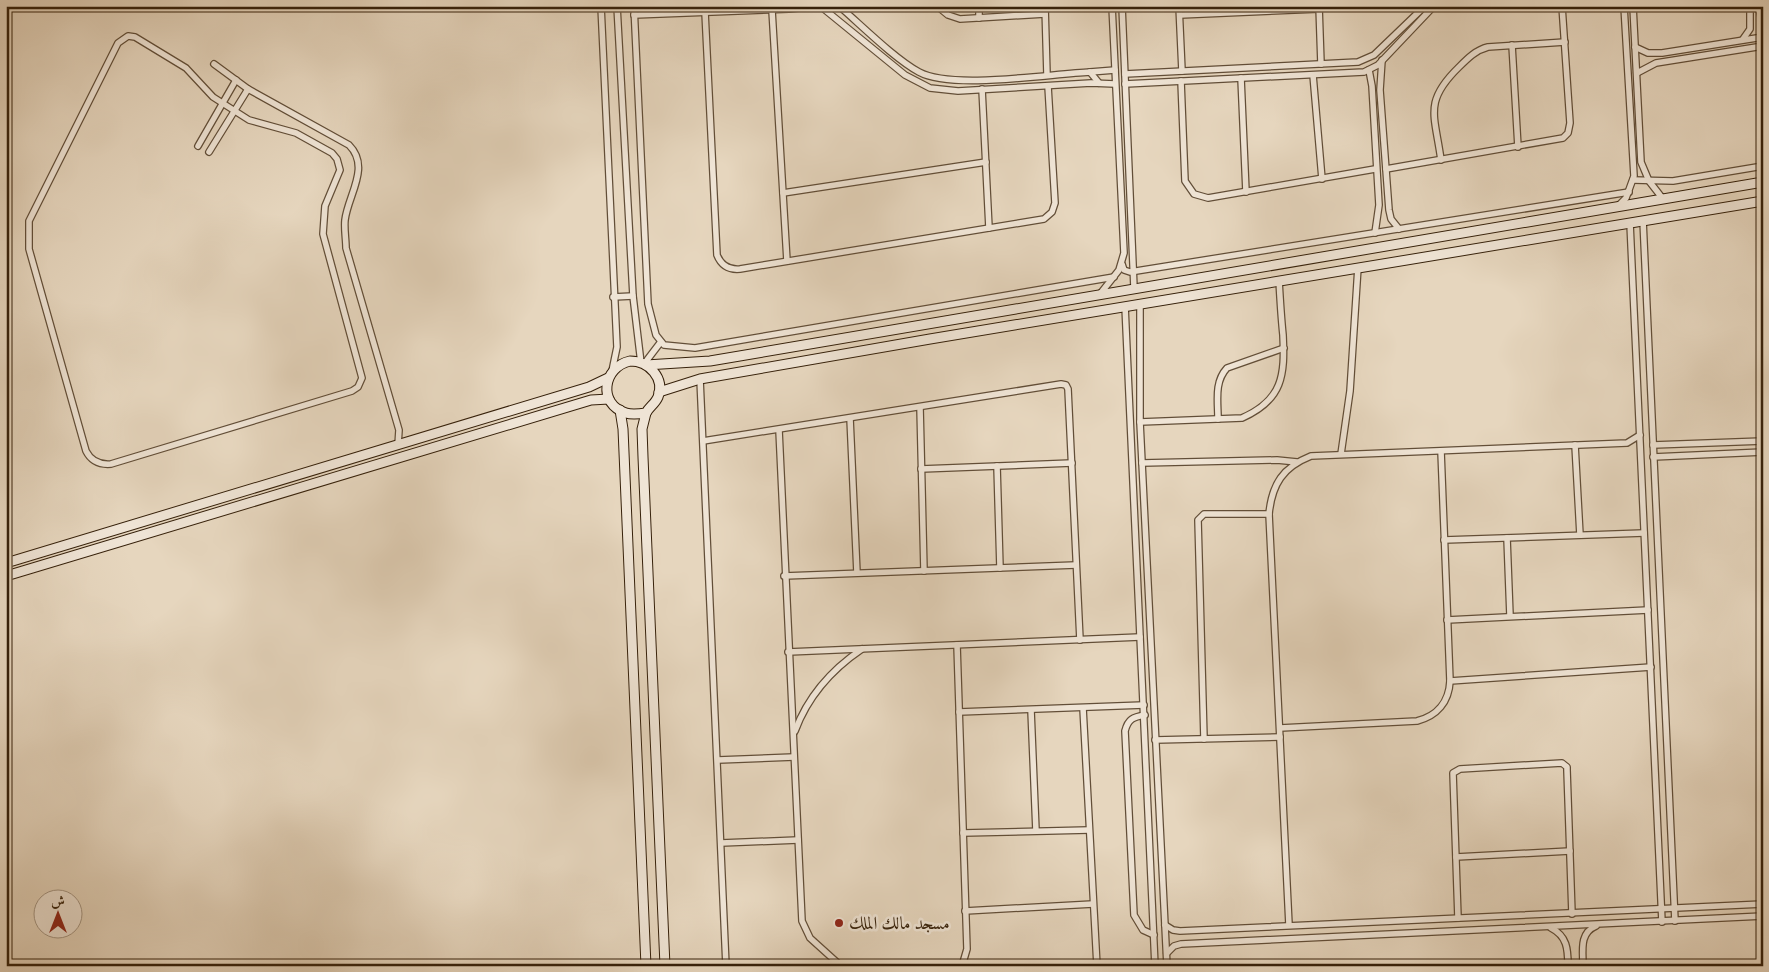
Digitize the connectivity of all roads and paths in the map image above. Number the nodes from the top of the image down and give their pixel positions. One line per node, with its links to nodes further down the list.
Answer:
1 (601, 6): 102 (street)
2 (617, 6): 101 (street)
3 (634, 6): 4 (street); 28 (street)
4 (640, 6)
5 (831, 6): 20 (street)
6 (839, 6): 49 (street)
7 (937, 6): 30 (street)
8 (979, 6): 30 (street)
9 (1045, 6): 25 (street)
10 (1112, 6): 43 (street)
11 (1122, 6): 48 (street)
12 (1179, 6): 29 (street)
13 (1425, 6): 42 (street)
14 (1434, 6): 39 (street)
15 (1562, 6): 34 (street)
16 (1624, 6): 75 (street)
17 (1634, 6): 37 (street)
18 (1750, 6): 26 (street)
19 (1759, 6): 27 (street)
20 (820, 7): 23 (street); 59 (street)
21 (1319, 8): 22 (street); 42 (street)
22 (1254, 9): 29 (street)
23 (772, 10): 24 (street); 80 (street)
24 (705, 12): 28 (street); 92 (street)
25 (1045, 14): 30 (street); 49 (street)
26 (1751, 14): 27 (street); 33 (street)
27 (1759, 14): 31 (street)
28 (634, 15): 105 (street)
29 (1180, 15): 45 (street)
30 (979, 18)
31 (1763, 28)
32 (1763, 37): 33 (street)
33 (1742, 40): 38 (street)
34 (1565, 42): 35 (street); 66 (street)
35 (1512, 45): 66 (street); 69 (street)
36 (1763, 46): 40 (street)
37 (1635, 47): 38 (street); 47 (street)
38 (1662, 53): 40 (street)
39 (1382, 60): 44 (street); 63 (street)
40 (1663, 62): 47 (street)
41 (214, 64): 52 (street)
42 (1321, 64): 45 (street)
43 (1115, 70): 46 (street); 55 (street)
44 (1369, 70): 50 (street); 62 (street)
45 (1182, 71): 48 (street)
46 (1090, 72): 49 (street); 54 (street)
47 (1637, 73): 76 (street)
48 (1125, 74): 56 (street)
49 (1047, 75)
50 (1313, 75): 51 (street); 74 (street)
51 (1241, 78): 53 (street); 78 (street)
52 (236, 80): 58 (street); 60 (street)
53 (1181, 81): 56 (street); 78 (street)
54 (1099, 83): 55 (street); 57 (street)
55 (1116, 84): 67 (street)
56 (1125, 84): 65 (street)
57 (1048, 86): 59 (street); 88 (street)
58 (248, 89): 61 (street); 129 (street)
59 (982, 89): 70 (street)
60 (223, 103): 61 (street); 61 (street); 64 (street)
61 (234, 110): 68 (street)
62 (1374, 118): 63 (street); 72 (street)
63 (1382, 118): 73 (street)
64 (198, 146)
65 (1128, 147): 67 (street); 96 (street)
66 (1518, 147): 69 (street)
67 (1118, 148): 93 (street)
68 (209, 152)
69 (1441, 160): 73 (street)
70 (986, 162): 80 (street); 88 (street)
71 (1763, 166): 76 (street)
72 (1375, 169): 74 (street); 84 (street)
73 (1386, 169): 85 (street)
74 (1322, 179): 78 (street)
75 (1633, 180): 76 (street); 79 (street)
76 (1649, 181): 81 (street)
77 (1763, 182): 81 (street)
78 (1246, 192)
79 (1629, 192): 83 (street); 89 (street)
80 (783, 193): 92 (street)
81 (1663, 199): 83 (street)
82 (1763, 201): 86 (street)
83 (1618, 207): 91 (street)
84 (1379, 215): 85 (street); 90 (street)
85 (1390, 215): 89 (street)
86 (1643, 220): 87 (street); 113 (street)
87 (1630, 223): 94 (street); 112 (street)
88 (989, 228): 92 (street)
89 (1399, 229): 90 (street)
90 (1375, 233): 96 (street)
91 (1345, 252): 95 (street); 99 (street)
92 (787, 261)
93 (1122, 264): 96 (street); 97 (street)
94 (1358, 266): 95 (street); 135 (street)
95 (1346, 268): 98 (street)
96 (1133, 272): 99 (street)
97 (1114, 277): 100 (street); 105 (street)
98 (1279, 280): 103 (street); 108 (street)
99 (1134, 288): 100 (street)
100 (1099, 294): 109 (street)
101 (633, 296): 102 (street); 109 (street)
102 (613, 297): 110 (street)
103 (1140, 303): 104 (street); 106 (street)
104 (1125, 306): 107 (street); 111 (street)
105 (660, 343): 109 (street)
106 (1138, 345): 107 (street); 123 (street)
107 (1128, 346): 159 (street)
108 (1284, 348): 122 (street); 122 (street)
109 (643, 364): 110 (street); 114 (street)
110 (610, 374): 115 (street); 116 (street)
111 (700, 379): 114 (street); 126 (street)
112 (1638, 388): 113 (street); 125 (street)
113 (1650, 388): 131 (street)
114 (659, 392): 120 (street)
115 (554, 397): 118 (street); 129 (street)
116 (609, 399): 118 (street); 119 (street)
117 (920, 407): 121 (street); 138 (street); 141 (street)
118 (559, 409): 143 (street)
119 (620, 410): 120 (street); 205 (street)
120 (646, 413): 206 (street)
121 (850, 418): 124 (street); 153 (street)
122 (1218, 419): 123 (street)
123 (1140, 422): 139 (street)
124 (779, 430): 126 (street); 155 (street)
125 (1640, 435): 128 (street); 132 (street)
126 (703, 441): 179 (street)
127 (1763, 441): 131 (street)
128 (1627, 443): 130 (street); 132 (street)
129 (398, 445): 142 (street)
130 (1575, 445): 133 (street); 146 (street)
131 (1652, 446): 136 (street)
132 (1640, 450): 145 (street)
133 (1440, 451): 135 (street); 148 (street)
134 (1763, 452): 136 (street)
135 (1341, 454): 137 (street)
136 (1653, 457): 168 (street)
137 (1297, 462): 139 (street); 144 (street)
138 (1072, 463): 140 (street); 150 (street)
139 (1142, 463): 177 (street)
140 (997, 466): 141 (street); 151 (street)
141 (921, 469): 152 (street)
142 (276, 481): 143 (street); 149 (street)
143 (280, 494): 154 (street)
144 (1269, 514): 173 (street); 176 (street)
145 (1644, 533): 146 (street); 156 (street)
146 (1580, 535): 147 (street)
147 (1507, 538): 148 (street); 157 (street)
148 (1444, 540): 158 (street)
149 (6, 563)
150 (1076, 565): 151 (street); 160 (street)
151 (1000, 568): 152 (street)
152 (924, 571): 153 (street)
153 (857, 573): 155 (street)
154 (6, 576)
155 (784, 576): 163 (street)
156 (1648, 610): 157 (street); 164 (street)
157 (1510, 616): 158 (street)
158 (1448, 620): 165 (street)
159 (1140, 637): 160 (street); 166 (street)
160 (1080, 640): 161 (street)
161 (957, 645): 162 (street); 171 (street)
162 (862, 649): 163 (street); 174 (street)
163 (788, 652): 174 (street)
164 (1651, 667): 165 (street); 170 (street)
165 (1450, 681): 173 (street)
166 (1144, 705): 167 (street); 172 (street)
167 (1083, 708): 169 (street); 182 (street)
168 (1666, 709): 170 (street); 191 (street)
169 (1031, 710): 171 (street); 183 (street)
170 (1653, 710): 192 (street)
171 (959, 712): 184 (street)
172 (1145, 715): 180 (street); 203 (street)
173 (1280, 728): 175 (street)
174 (793, 735): 178 (street)
175 (1280, 737): 176 (street); 200 (street)
176 (1204, 739): 177 (street)
177 (1155, 740): 181 (street)
178 (794, 757): 179 (street); 185 (street)
179 (718, 760): 186 (street)
180 (1147, 770): 181 (street); 203 (street)
181 (1157, 770): 199 (street)
182 (1089, 830): 183 (street); 189 (street)
183 (1036, 831): 184 (street)
184 (963, 833): 193 (street)
185 (798, 840): 186 (street); 208 (street)
186 (721, 843): 207 (street)
187 (1570, 852): 188 (street); 188 (street); 194 (street)
188 (1456, 857): 196 (street)
189 (1093, 904): 193 (street); 210 (street)
190 (1763, 904): 191 (street)
191 (1674, 909): 192 (street); 197 (street)
192 (1662, 910): 194 (street); 198 (street)
193 (965, 911): 209 (street)
194 (1572, 914): 196 (street)
195 (1763, 916): 197 (street)
196 (1458, 918): 200 (street)
197 (1675, 921): 198 (street)
198 (1662, 922): 201 (street)
199 (1165, 924): 200 (street); 204 (street)
200 (1289, 925)
201 (1598, 925): 202 (street); 214 (street)
202 (1549, 927): 204 (street); 213 (street)
203 (1154, 935): 211 (street)
204 (1166, 953): 212 (street)
205 (646, 966)
206 (665, 966)
207 (726, 966)
208 (841, 966)
209 (962, 966)
210 (1097, 966)
211 (1155, 966)
212 (1167, 966)
213 (1568, 966)
214 (1584, 966)

